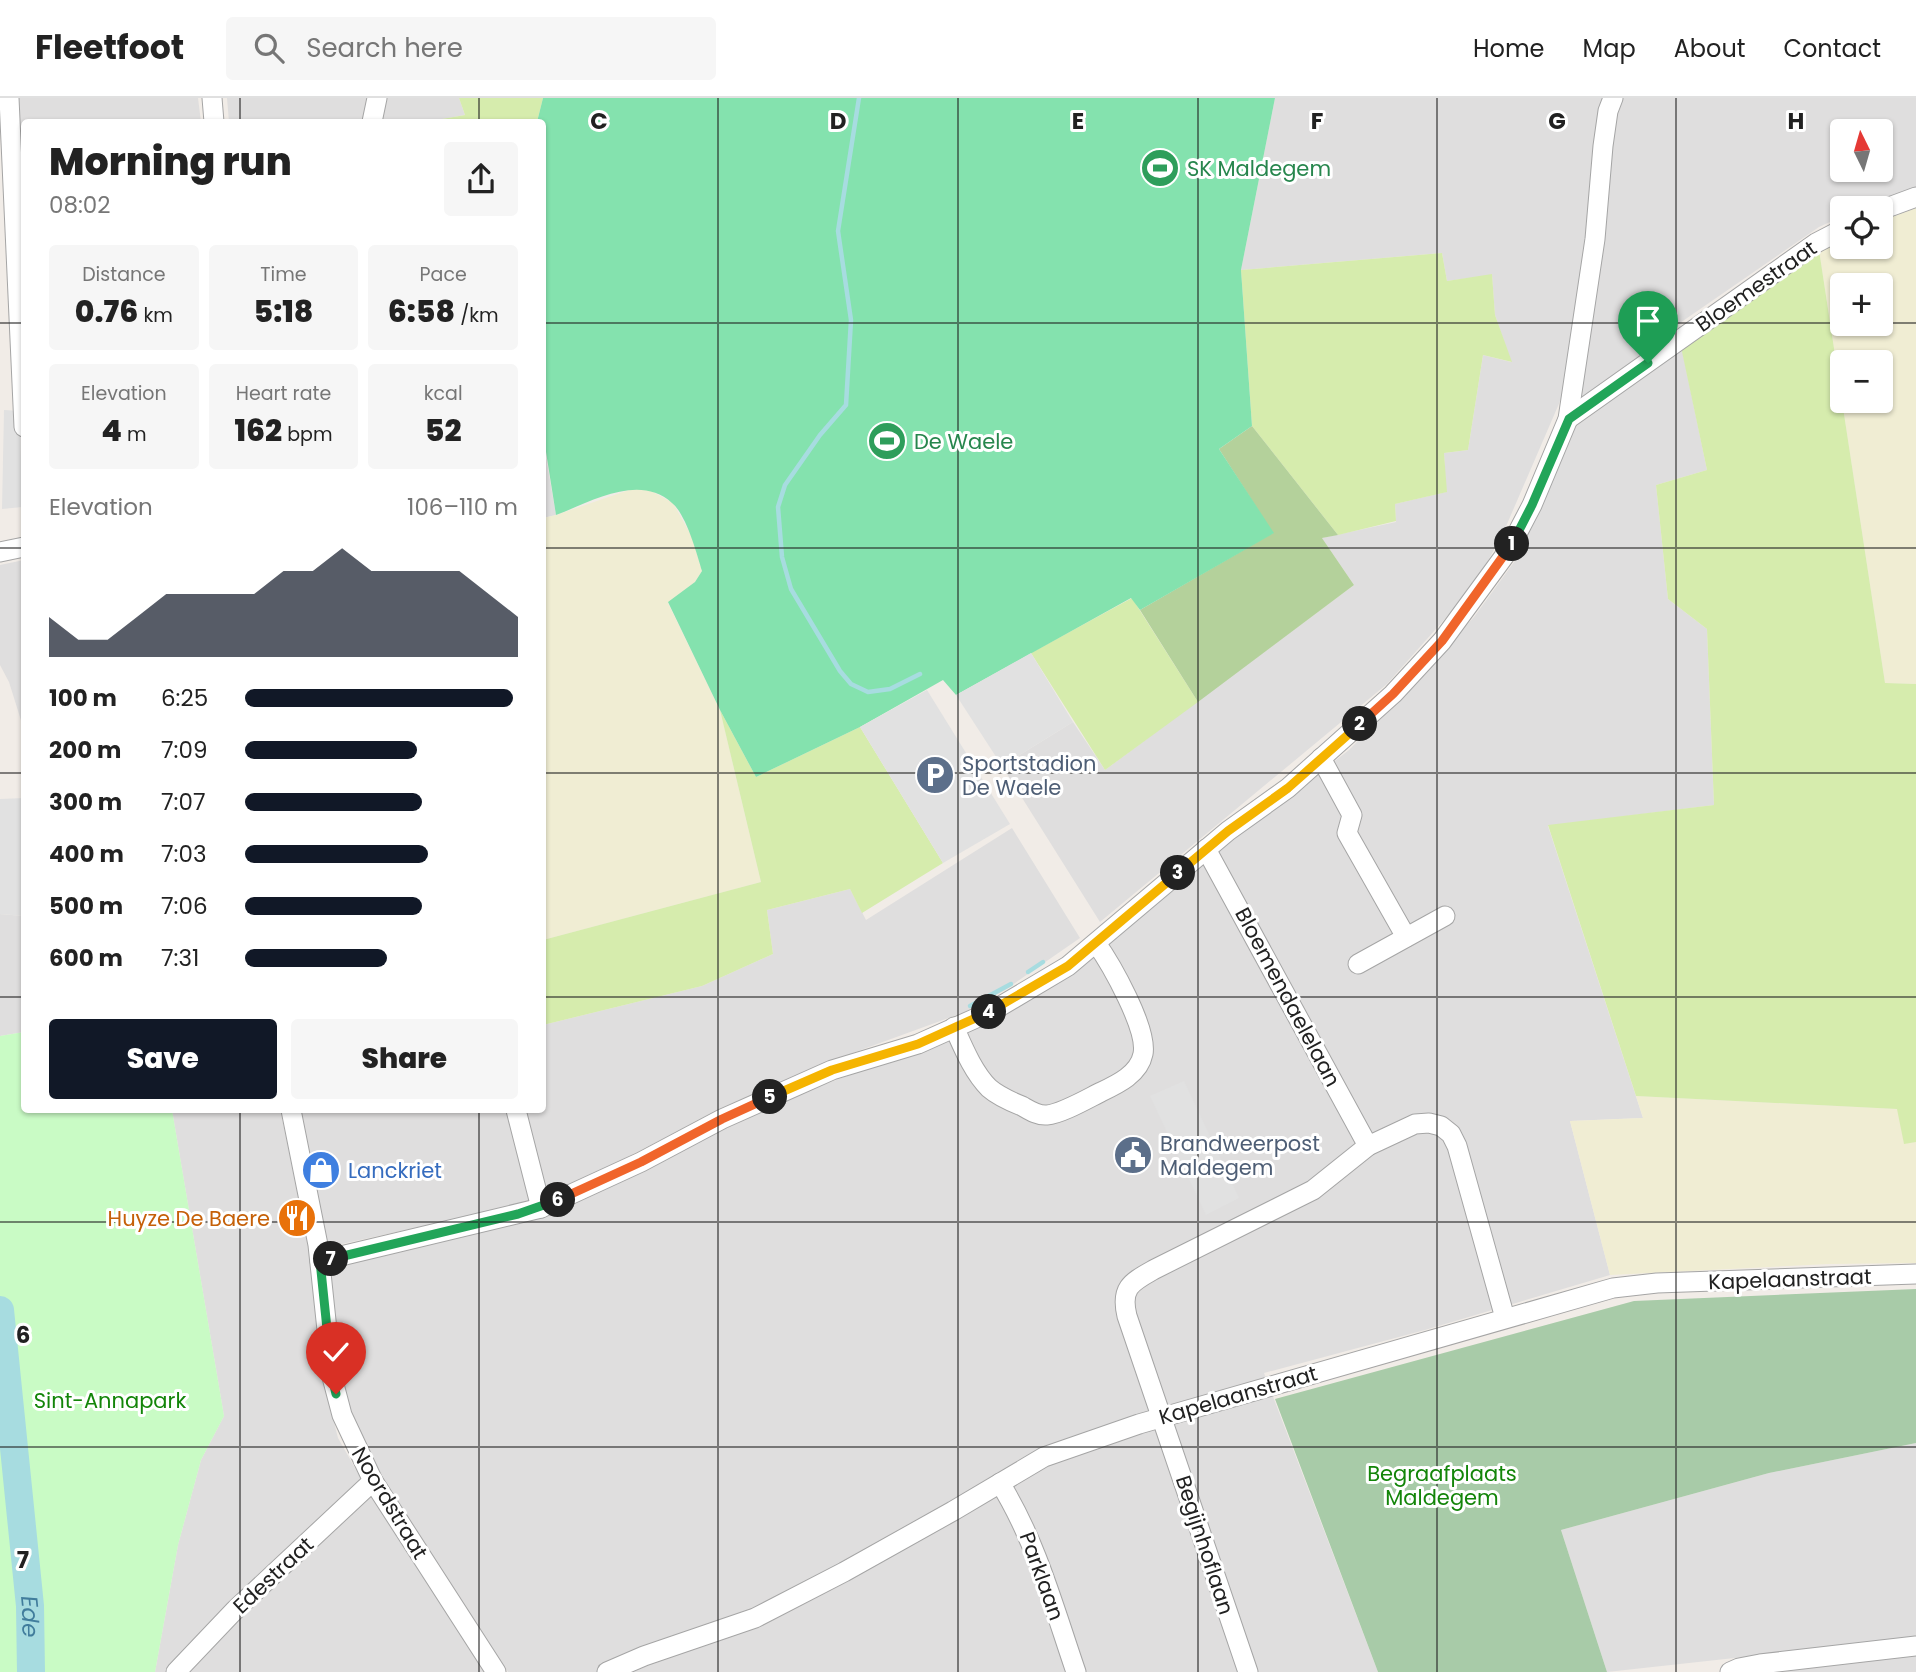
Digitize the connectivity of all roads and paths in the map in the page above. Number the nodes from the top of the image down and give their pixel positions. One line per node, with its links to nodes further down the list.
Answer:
1 (9, 98): 10 (street)
2 (212, 98): 5 (street)
3 (377, 98): 6 (street)
4 (1613, 98): 11 (street)
5 (214, 119)
6 (373, 119)
7 (1916, 197): 8 (street)
8 (1893, 206)
9 (1830, 236): 11 (street, Bloemestraat)
10 (21, 361)
11 (1569, 419): 14 (street)
12 (21, 548): 13 (street)
13 (0, 552)
14 (1321, 758): 15 (street); 17 (street)
15 (1206, 849): 18 (street); 23 (street, Bloemendaelelaan)
16 (1446, 916): 17 (street)
17 (1406, 937): 19 (street)
18 (1096, 943): 20 (street); 20 (street)
19 (1358, 964)
20 (954, 1027): 24 (street)
21 (292, 1113): 25 (street, Noordstraat)
22 (517, 1113): 24 (street)
23 (1368, 1146): 27 (street); 28 (street)
24 (541, 1208): 25 (street)
25 (320, 1261): 29 (street, Noordstraat)
26 (1916, 1274): 27 (street, Kapelaanstraat)
27 (1505, 1318): 28 (street, Kapelaanstraat)
28 (1161, 1418): 30 (street, Kapelaanstraat); 36 (street, Begijnhoflaan)
29 (373, 1481): 32 (street, Edestraat); 33 (street, Noordstraat)
30 (1000, 1483): 34 (street, Kapelaanstraat); 35 (street, Parklaan)
31 (1916, 1646): 37 (street)
32 (176, 1672)
33 (496, 1672)
34 (607, 1672)
35 (1076, 1672)
36 (1248, 1672)
37 (1730, 1672)

